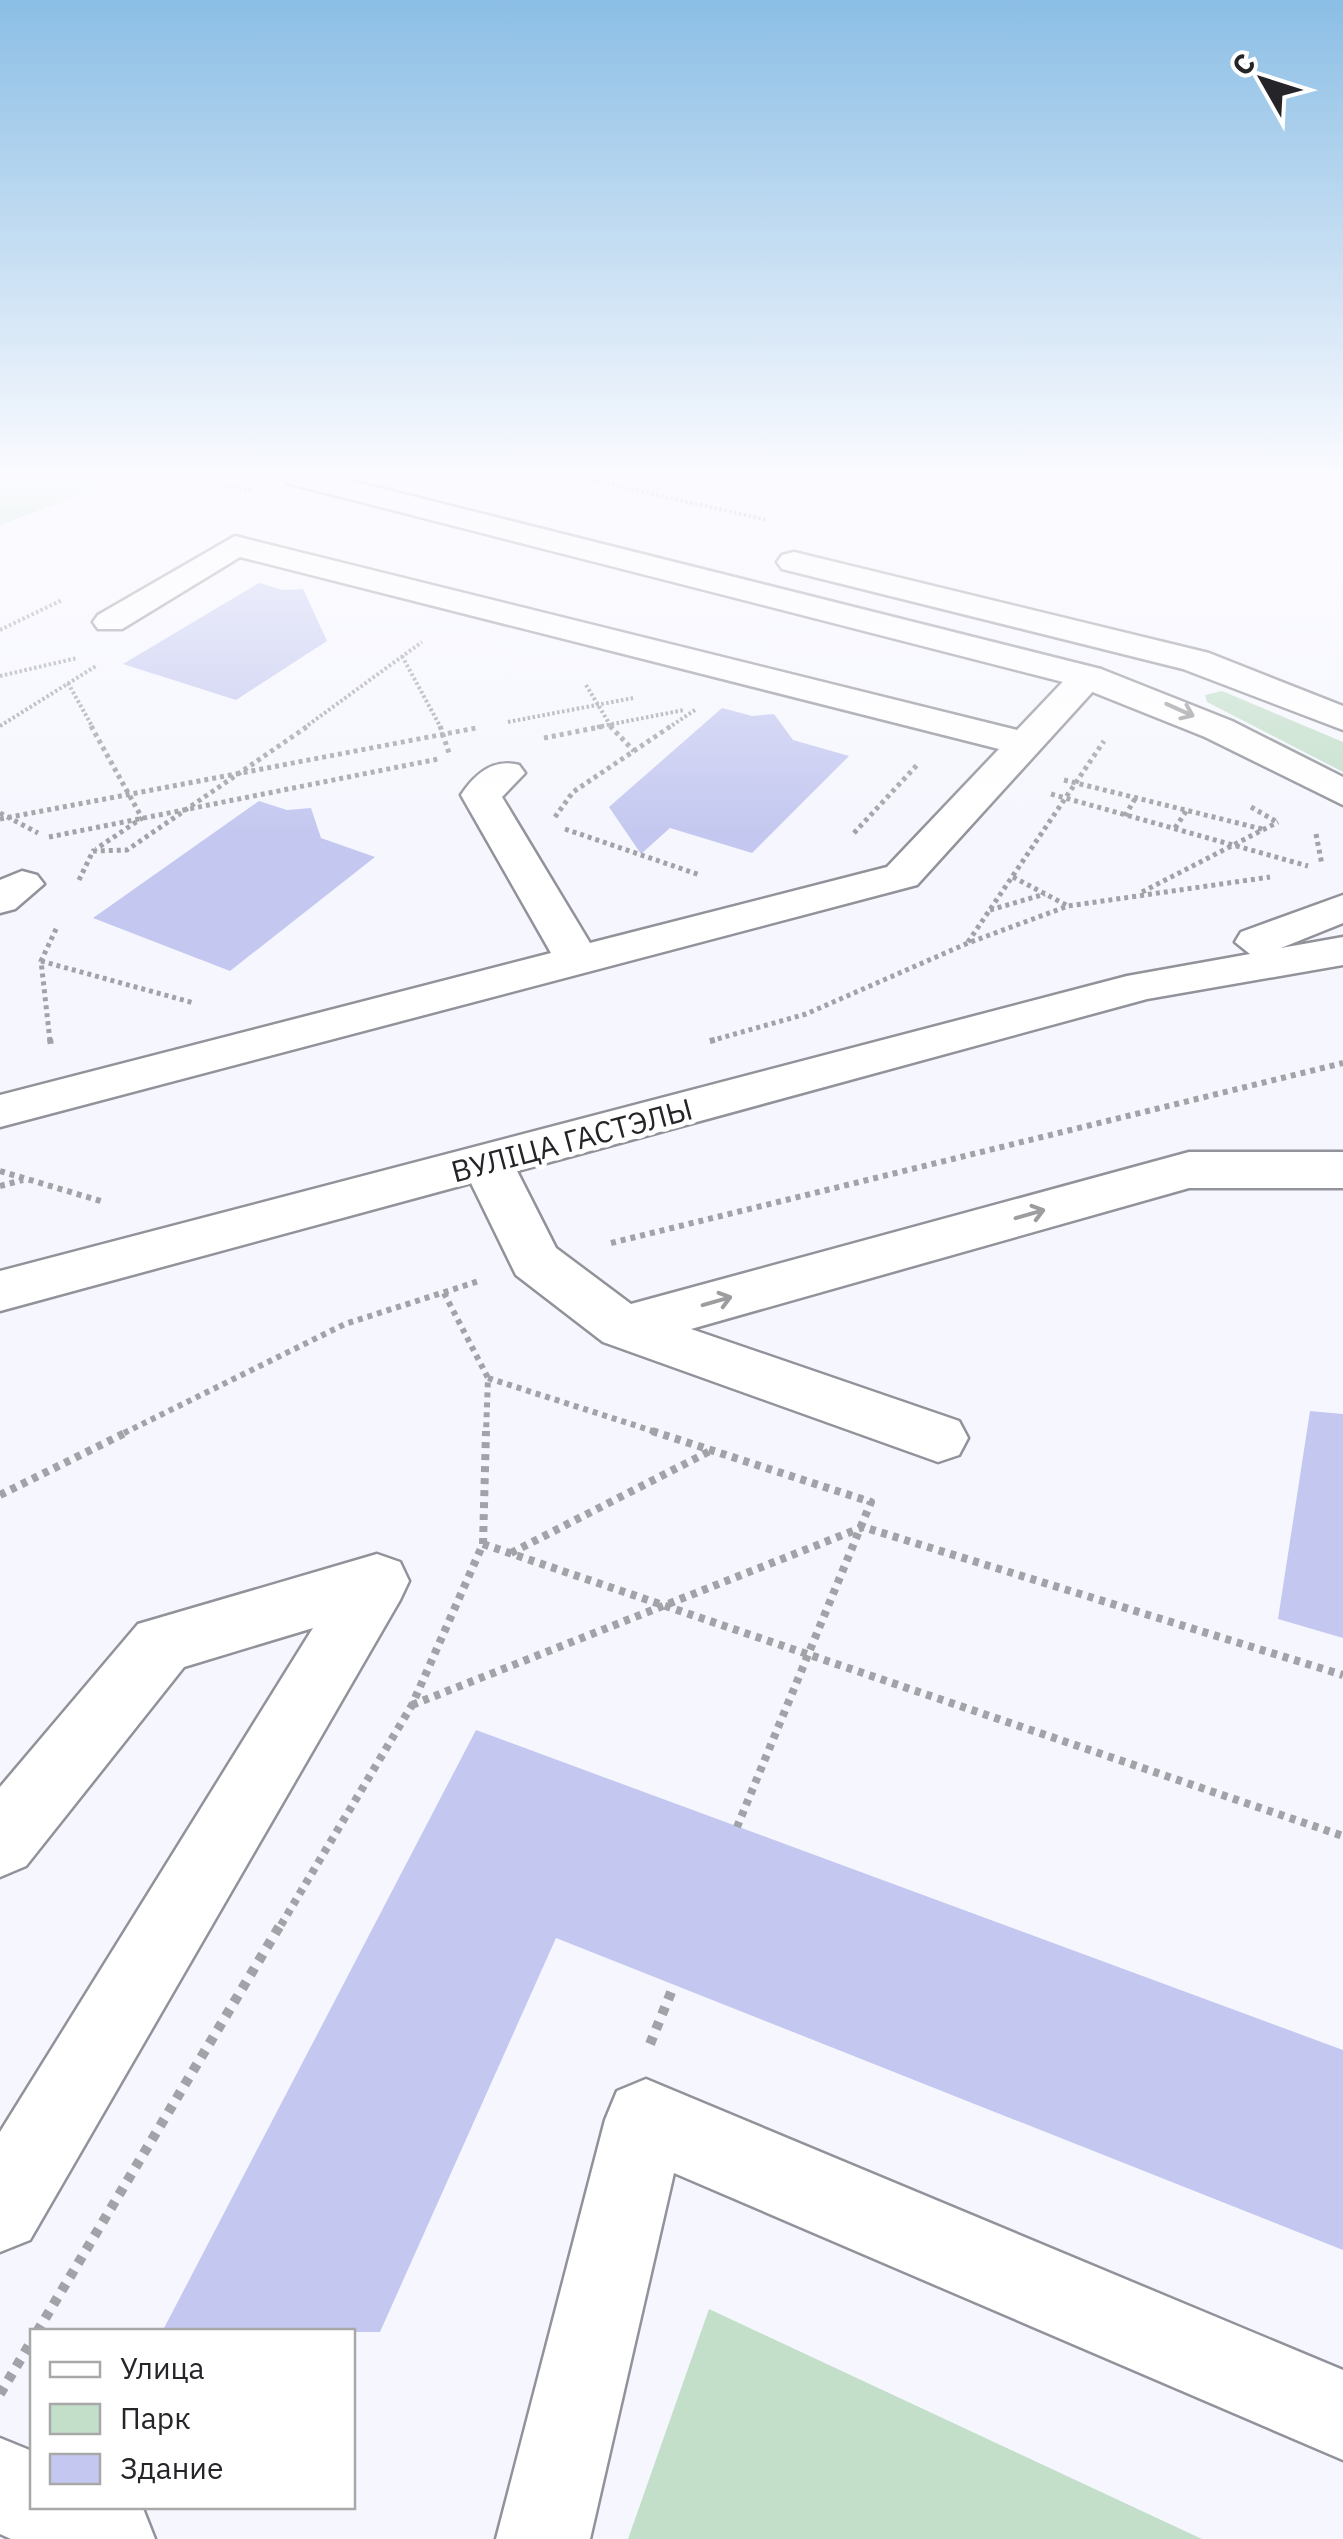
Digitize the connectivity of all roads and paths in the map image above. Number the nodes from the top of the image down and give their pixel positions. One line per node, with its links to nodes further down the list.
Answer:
1 (154, 595): 5 (main road)
2 (433, 595): 9 (main road)
3 (766, 595): 11 (main road)
4 (937, 595): 14 (main road)
5 (110, 622)
6 (435, 633): 23 (path)
7 (91, 655): 10 (path)
8 (577, 672): 13 (path)
9 (752, 675): 13 (path); 22 (main road)
10 (0, 676)
11 (1088, 677): 22 (main road); 26 (main road, one-way to 26)
12 (68, 683): 27 (path)
13 (600, 704): 15 (path); 16 (path)
14 (1343, 719)
15 (502, 723)
16 (609, 725): 19 (path); 20 (path); 20 (path)
17 (483, 727): 23 (path)
18 (1111, 731): 25 (path)
19 (538, 739)
20 (634, 751): 50 (path)
21 (450, 757): 30 (path)
22 (1013, 758): 25 (path); 29 (path); 50 (main road)
23 (245, 772): 27 (path); 30 (path)
24 (505, 773): 56 (main road)
25 (1077, 782): 28 (path); 29 (path)
26 (1343, 793)
27 (127, 795): 33 (path); 34 (path)
28 (1136, 797): 31 (path); 32 (path)
29 (1064, 800): 32 (path); 45 (path)
30 (191, 809): 34 (path); 42 (path)
31 (1187, 810): 37 (path); 38 (path)
32 (1124, 816): 37 (path)
33 (1, 817): 39 (path)
34 (142, 818): 39 (path); 42 (path)
35 (1287, 819): 38 (path)
36 (1308, 826): 47 (path)
37 (1175, 828): 41 (path)
38 (1262, 829): 41 (path)
39 (48, 838): 40 (path)
40 (32, 841)
41 (1236, 844): 47 (path); 49 (path)
42 (93, 851): 46 (path)
43 (1304, 872): 47 (path)
44 (1286, 875): 49 (path)
45 (1012, 876): 48 (path); 52 (path)
46 (78, 882)
47 (1333, 884): 58 (main road, ВУЛІЦА ГАСТЭЛЫ)
48 (1045, 894): 51 (path); 52 (path)
49 (1136, 894): 51 (path)
50 (790, 906): 56 (main road)
51 (1068, 906): 54 (path)
52 (989, 911): 54 (path)
53 (63, 914): 57 (path)
54 (968, 943): 60 (path)
55 (1343, 951): 58 (main road, ВУЛІЦА ГАСТЭЛЫ)
56 (578, 959): 59 (main road)
57 (41, 961): 59 (path); 62 (path)
58 (1143, 986): 64 (main road, ВУЛІЦА ГАСТЭЛЫ)
59 (301, 1033): 62 (main road)
60 (691, 1046)
61 (1343, 1063): 70 (path)
62 (57, 1097): 63 (main road)
63 (0, 1110)
64 (488, 1164): 70 (main road); 71 (main road, ВУЛІЦА ГАСТЭЛЫ)
65 (1343, 1170): 72 (main road, one-way to 65)
66 (0, 1171): 67 (path)
67 (24, 1180): 68 (path); 69 (path)
68 (0, 1186)
69 (95, 1210)
70 (535, 1261): 72 (main road); 76 (path)
71 (0, 1291)
72 (623, 1327): 74 (main road)
73 (488, 1378): 75 (path)
74 (938, 1438)
75 (712, 1450): 77 (path); 79 (path)
76 (0, 1495)
77 (863, 1527): 80 (path); 81 (path); 82 (path)
78 (483, 1544): 79 (path)
79 (510, 1554): 80 (path)
80 (663, 1606): 81 (path); 83 (path)
81 (810, 1656): 84 (path); 85 (path)
82 (1343, 1675)
83 (412, 1706)
84 (737, 1827)
85 (1343, 1836)
86 (0, 1842): 87 (main road)
87 (13, 2157)
88 (30, 2343): 89 (path)
89 (0, 2394)
90 (1343, 2415): 95 (main road)
91 (0, 2484): 92 (main road)
92 (30, 2500)
93 (50, 2509): 94 (main road)
94 (108, 2539)
95 (543, 2539)

